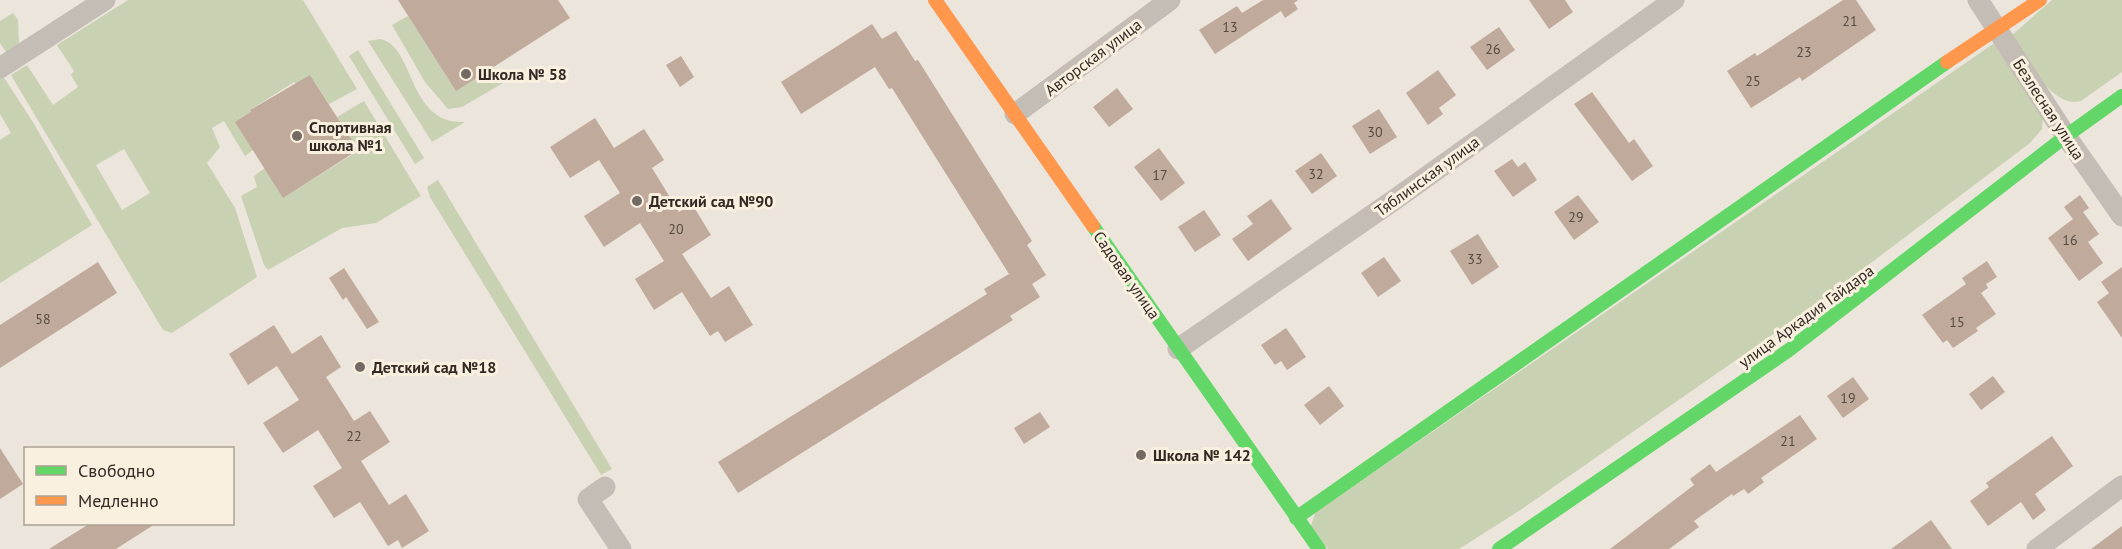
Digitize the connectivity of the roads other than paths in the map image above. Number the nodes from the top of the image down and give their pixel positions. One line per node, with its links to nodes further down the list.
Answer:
1 (105, 0): 8 (street)
2 (936, 0): 10 (street, Садовая улица)
3 (1170, 0): 10 (street, Авторская улица)
4 (1674, 0): 13 (street, Тяблинская улица)
5 (1978, 0): 7 (street, Безлесная улица)
6 (2040, 0): 7 (street)
7 (1997, 28): 11 (street, Безлесная улица); 16 (street)
8 (0, 68)
9 (2122, 96): 11 (street, улица Аркадия Гайдара)
10 (1015, 114): 13 (street, Садовая улица)
11 (2066, 136): 12 (street, Безлесная улица); 19 (street, улица Аркадия Гайдара)
12 (2122, 216)
13 (1178, 349): 16 (street, Садовая улица)
14 (2122, 486): 20 (street)
15 (605, 487): 17 (street)
16 (1296, 518): 18 (street, Садовая улица)
17 (621, 549)
18 (1319, 549)
19 (1499, 549)
20 (2037, 549)

